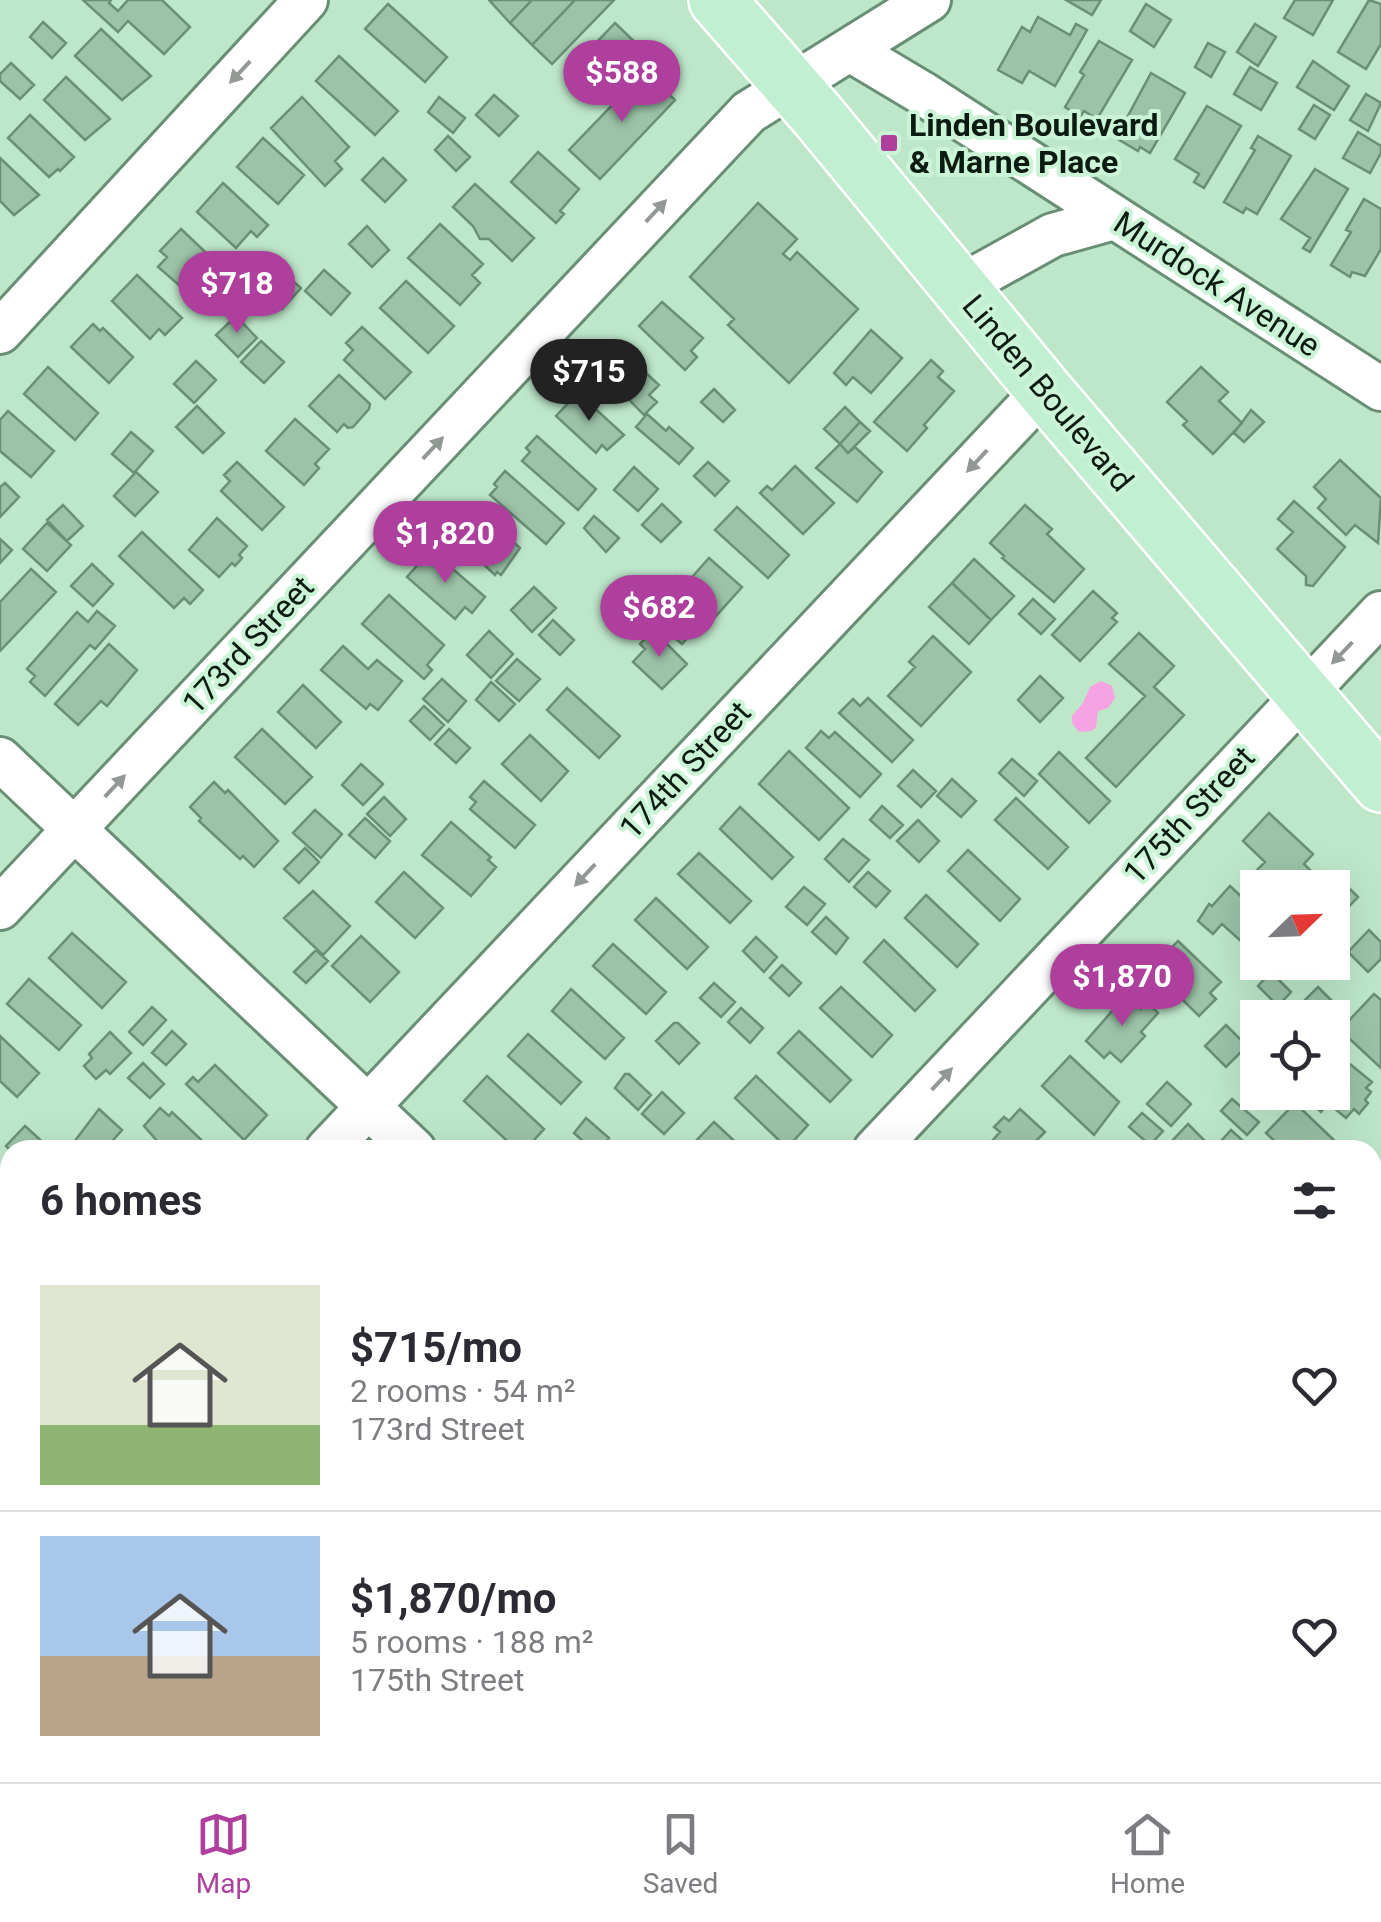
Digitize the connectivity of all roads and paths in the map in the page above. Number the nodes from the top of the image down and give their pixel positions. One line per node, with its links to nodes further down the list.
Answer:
1 (306, 0): 8 (street, one-way to 8)
2 (717, 0): 5 (main road, Linden Boulevard)
3 (929, 0): 4 (street, 173rd Street)
4 (850, 50): 5 (street, 173rd Street); 6 (street, Murdock Avenue)
5 (793, 87): 7 (main road, Linden Boulevard); 15 (street, 173rd Street, one-way to 5)
6 (1114, 218): 7 (street); 9 (street, Murdock Avenue)
7 (959, 286): 10 (main road, Linden Boulevard)
8 (0, 332)
9 (1381, 389)
10 (1044, 390): 12 (main road, Linden Boulevard); 17 (street, 174th Street, one-way to 17)
11 (1381, 613): 12 (street, 175th Street, one-way to 12)
12 (1304, 693): 14 (main road, Linden Boulevard); 20 (street, 175th Street, one-way to 12)
13 (0, 759): 15 (street)
14 (1381, 784)
15 (74, 830): 16 (street, 173rd Street); 17 (street)
16 (0, 908)
17 (368, 1106): 18 (street, 174th Street); 19 (street)
18 (336, 1140)
19 (404, 1140)
20 (885, 1140)

